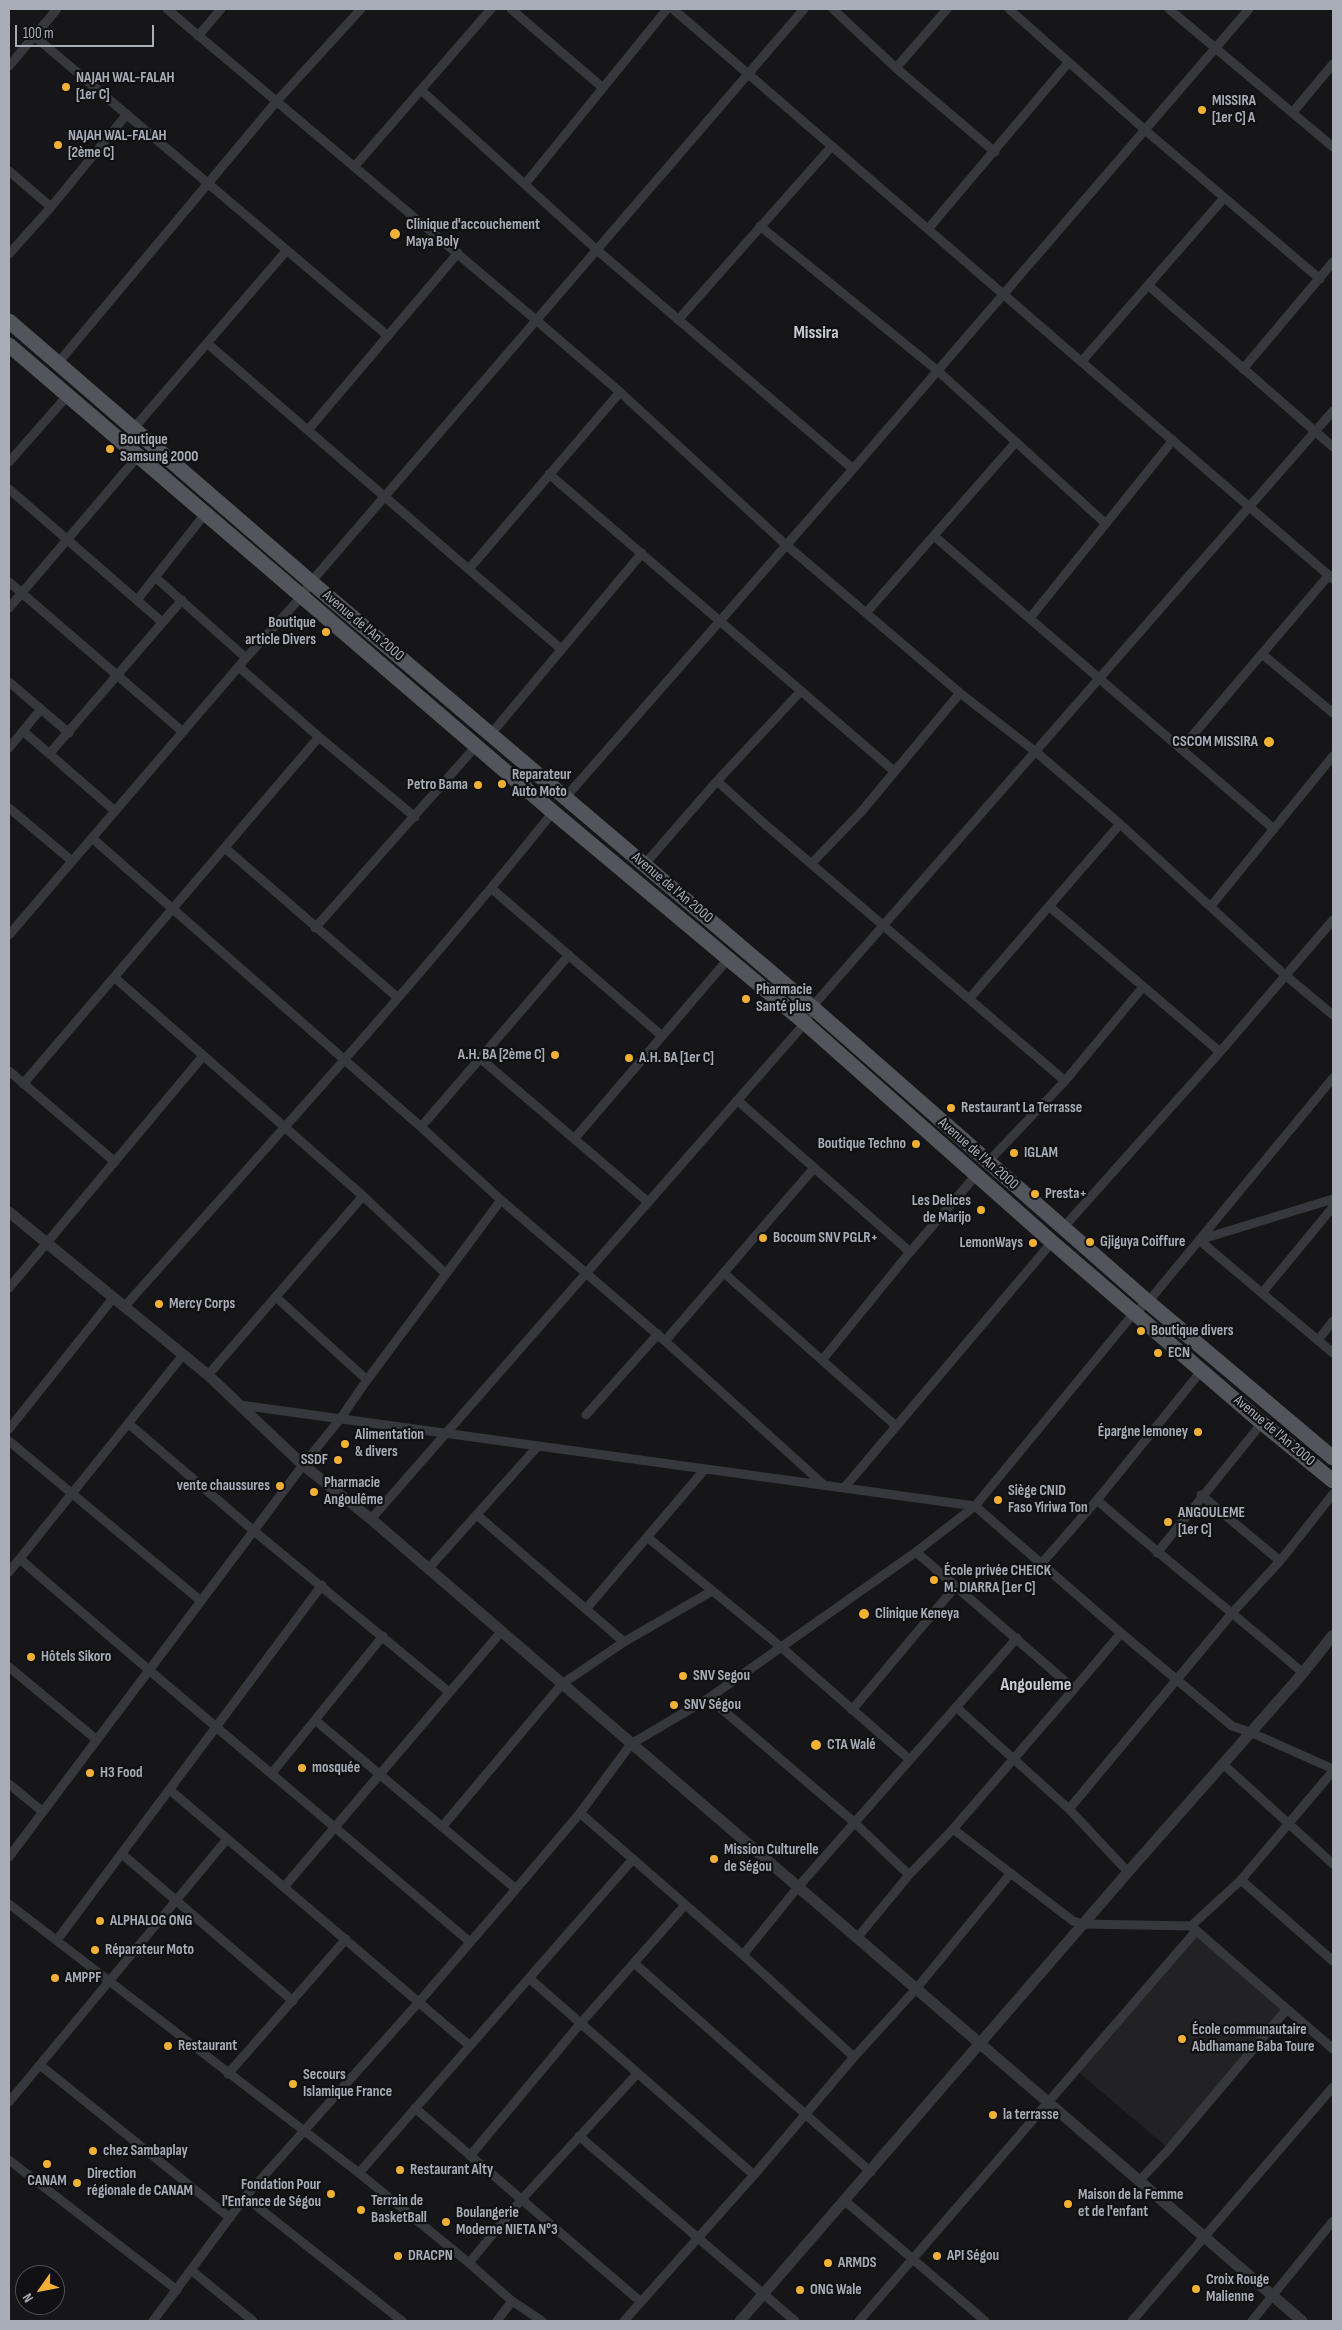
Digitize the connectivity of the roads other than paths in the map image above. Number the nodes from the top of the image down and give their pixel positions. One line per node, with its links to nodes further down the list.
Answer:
1 (56, 9): 15 (street)
2 (167, 9): 16 (street)
3 (221, 9): 16 (street)
4 (361, 9): 25 (street)
5 (491, 9): 24 (street)
6 (511, 9): 23 (street)
7 (667, 9): 23 (street)
8 (674, 9): 22 (street)
9 (804, 9): 22 (street)
10 (833, 9): 21 (street)
11 (946, 9): 21 (street)
12 (1009, 9): 18 (street)
13 (1169, 9): 17 (street)
14 (1249, 9): 17 (street)
15 (33, 36): 20 (street); 27 (street)
16 (198, 36): 25 (street)
17 (1215, 47): 26 (street); 28 (street)
18 (1068, 63): 28 (street); 31 (street)
19 (1333, 64): 26 (street)
20 (9, 66)
21 (896, 68): 31 (street)
22 (749, 74): 29 (street); 41 (street)
23 (602, 88): 35 (street)
24 (421, 90): 32 (street); 35 (street)
25 (276, 102): 32 (street); 34 (street)
26 (1293, 112): 30 (street)
27 (127, 114): 34 (street); 37 (street)
28 (1145, 130): 36 (street); 47 (street)
29 (832, 146): 38 (street); 39 (street)
30 (1333, 147)
31 (995, 152): 39 (street)
32 (354, 168): 42 (street)
33 (9, 171): 37 (street)
34 (208, 183): 40 (street); 55 (street)
35 (525, 184): 41 (street)
36 (1224, 198): 45 (street); 46 (street)
37 (50, 207): 43 (street)
38 (760, 226): 49 (street); 57 (street)
39 (928, 229): 47 (street)
40 (287, 250): 51 (street); 52 (street)
41 (597, 250): 48 (street); 49 (street)
42 (458, 253): 48 (street); 51 (street)
43 (9, 254)
44 (1333, 262): 45 (street)
45 (1320, 279): 56 (street)
46 (1149, 286): 54 (street); 56 (street)
47 (1004, 294): 54 (street); 57 (street)
48 (536, 320): 58 (street); 72 (street)
49 (678, 320): 69 (street)
50 (9, 321): 55 (main road, Avenue de l'An 2000)
51 (388, 336): 62 (street)
52 (208, 344): 61 (street); 62 (street)
53 (9, 345): 59 (main road, Avenue de l'An 2000)
54 (1082, 361): 64 (street)
55 (58, 362): 61 (main road, Avenue de l'An 2000)
56 (1243, 369): 63 (street)
57 (938, 371): 65 (street); 69 (street)
58 (620, 392): 70 (street); 78 (street)
59 (68, 395): 67 (main road, Avenue de l'An 2000); 68 (street)
60 (1333, 411): 63 (street)
61 (134, 428): 84 (main road, Avenue de l'An 2000)
62 (308, 430): 72 (street)
63 (1316, 432): 66 (street); 73 (street)
64 (1173, 440): 73 (street); 75 (street)
65 (1016, 442): 75 (street); 76 (street)
66 (1333, 447)
67 (139, 455): 74 (main road, Avenue de l'An 2000); 77 (street)
68 (10, 457)
69 (853, 469): 78 (street)
70 (550, 474): 79 (street); 80 (street)
71 (9, 489): 77 (street)
72 (384, 496): 80 (street); 84 (street)
73 (1250, 507): 82 (street); 99 (street)
74 (205, 514): 81 (street); 86 (main road, Avenue de l'An 2000)
75 (1106, 524): 91 (street)
76 (934, 536): 90 (street); 91 (street)
77 (67, 539): 85 (street); 87 (street)
78 (785, 544): 90 (street); 93 (street)
79 (642, 553): 93 (street); 94 (street)
80 (468, 569): 94 (street)
81 (155, 577): 87 (street); 88 (street)
82 (1331, 577): 95 (street)
83 (9, 582): 85 (street)
84 (311, 582): 86 (street); 108 (main road, Avenue de l'An 2000)
85 (22, 593): 89 (street); 98 (street)
86 (302, 596): 96 (street); 110 (main road, Avenue de l'An 2000)
87 (137, 600): 92 (street)
88 (182, 600): 92 (street); 96 (street)
89 (9, 608)
90 (866, 613): 102 (street)
91 (1030, 618): 99 (street)
92 (162, 622): 98 (street)
93 (720, 622): 101 (street); 118 (street)
94 (561, 649): 108 (street)
95 (1262, 654): 104 (street); 112 (street)
96 (246, 658): 97 (street)
97 (239, 666): 106 (street); 109 (street)
98 (117, 675): 106 (street); 107 (street)
99 (1100, 679): 112 (street); 113 (street)
100 (9, 682): 103 (street)
101 (801, 691): 116 (street); 117 (street)
102 (960, 693): 113 (street); 116 (street)
103 (41, 709): 105 (street); 107 (street)
104 (1333, 713)
105 (23, 731): 111 (street); 114 (street)
106 (183, 732): 120 (street)
107 (69, 733): 114 (street)
108 (491, 734): 118 (main road, Avenue de l'An 2000)
109 (319, 737): 122 (street); 126 (street)
110 (477, 745): 121 (main road, Avenue de l'An 2000); 122 (street)
111 (9, 748)
112 (1180, 749): 124 (street)
113 (1036, 752): 123 (street); 135 (street)
114 (50, 753): 120 (street)
115 (1333, 756): 124 (street)
116 (894, 771): 128 (street)
117 (717, 781): 128 (street); 129 (street)
118 (565, 798): 129 (main road, Avenue de l'An 2000)
119 (9, 808): 127 (street)
120 (115, 811): 125 (street)
121 (553, 812): 130 (street); 139 (main road, Avenue de l'An 2000)
122 (415, 817): 136 (street)
123 (1120, 824): 131 (street); 132 (street)
124 (1274, 829): 131 (street)
125 (92, 838): 127 (street); 133 (street)
126 (225, 848): 133 (street); 136 (street)
127 (72, 861): 137 (street)
128 (811, 864): 135 (street)
129 (644, 865): 145 (main road, Avenue de l'An 2000)
130 (492, 888): 138 (street); 143 (street)
131 (1211, 906): 140 (street)
132 (1050, 907): 142 (street); 144 (street)
133 (173, 909): 141 (street); 152 (street)
134 (1333, 920): 140 (street)
135 (884, 926): 144 (street); 145 (street)
136 (316, 928): 143 (street)
137 (9, 935)
138 (569, 956): 148 (street); 151 (street)
139 (728, 959): 147 (main road, Avenue de l'An 2000); 148 (street)
140 (1285, 975): 146 (street); 149 (street)
141 (114, 977): 150 (street); 156 (street)
142 (1143, 987): 149 (street); 155 (street)
143 (397, 997): 152 (street)
144 (970, 999): 155 (street)
145 (812, 1008): 147 (street); 163 (main road, Avenue de l'An 2000)
146 (1333, 1015)
147 (804, 1023): 157 (street); 163 (main road, Avenue de l'An 2000)
148 (662, 1036): 160 (street)
149 (1220, 1052): 170 (street)
150 (203, 1056): 158 (street); 161 (street)
151 (481, 1058): 159 (street); 160 (street)
152 (344, 1059): 158 (street); 159 (street)
153 (9, 1071): 156 (street)
154 (1333, 1078): 171 (street)
155 (1065, 1081): 163 (street)
156 (23, 1084): 161 (street)
157 (737, 1100): 162 (street); 167 (street)
158 (286, 1127): 164 (street); 183 (street)
159 (421, 1127): 166 (street)
160 (575, 1138): 167 (street)
161 (115, 1162): 173 (street)
162 (814, 1168): 174 (street); 176 (street)
163 (982, 1168): 170 (main road, Avenue de l'An 2000); 172 (main road, Avenue de l'An 2000); 174 (street)
164 (363, 1196): 177 (street); 181 (street)
165 (1333, 1199): 171 (street)
166 (501, 1200): 175 (street); 177 (street)
167 (648, 1202): 175 (street)
168 (1333, 1207): 179 (street)
169 (9, 1212): 173 (street)
170 (1063, 1228): 182 (main road, Avenue de l'An 2000)
171 (1199, 1240): 179 (street); 182 (street)
172 (1052, 1242): 184 (main road, Avenue de l'An 2000); 199 (street)
173 (46, 1243): 178 (street); 180 (street)
174 (910, 1252): 190 (street)
175 (587, 1272): 186 (street); 201 (street)
176 (724, 1273): 186 (street); 190 (street)
177 (446, 1274): 193 (street)
178 (9, 1288)
179 (1262, 1293): 187 (street)
180 (114, 1297): 183 (street); 200 (street)
181 (277, 1298): 192 (street); 193 (street)
182 (1148, 1302): 184 (street); 204 (main road, Avenue de l'An 2000)
183 (124, 1306): 189 (street)
184 (1134, 1313): 191 (main road, Avenue de l'An 2000); 214 (street)
185 (1333, 1321): 187 (street)
186 (661, 1337): 195 (street); 208 (street)
187 (1318, 1340): 188 (street)
188 (1333, 1353)
189 (183, 1355): 192 (street); 198 (street)
190 (823, 1360): 199 (street)
191 (1202, 1370): 197 (main road, Avenue de l'An 2000); 213 (street)
192 (208, 1376): 194 (street)
193 (367, 1380): 196 (street)
194 (240, 1405): 196 (street); 205 (street)
195 (586, 1415)
196 (340, 1419): 201 (street); 205 (street)
197 (1262, 1422): 207 (main road, Avenue de l'An 2000); 212 (street)
198 (130, 1424): 210 (street); 217 (street)
199 (896, 1426): 209 (street)
200 (9, 1429)
201 (446, 1433): 203 (street); 216 (street)
202 (9, 1440): 210 (street)
203 (538, 1446): 206 (street); 215 (street)
204 (1332, 1454)
205 (303, 1465): 216 (street); 217 (street)
206 (705, 1469): 208 (street); 218 (street)
207 (1333, 1481)
208 (824, 1485): 209 (street)
209 (844, 1488): 214 (street)
210 (73, 1493): 221 (street); 229 (street)
211 (1333, 1494): 222 (street)
212 (1201, 1495): 220 (street); 222 (street)
213 (1097, 1500): 220 (street); 223 (street)
214 (975, 1506): 219 (street); 223 (street)
215 (477, 1515): 224 (street); 230 (street)
216 (370, 1520): 224 (street)
217 (254, 1530): 226 (street); 229 (street)
218 (647, 1537): 228 (street); 230 (street)
219 (916, 1552): 227 (street); 238 (street)
220 (1157, 1553): 231 (street)
221 (20, 1558): 225 (street); 240 (street)
222 (1280, 1561): 231 (street)
223 (1042, 1563): 233 (street)
224 (428, 1569): 232 (street)
225 (9, 1572)
226 (322, 1585): 235 (street); 250 (street)
227 (955, 1587): 236 (street); 248 (street)
228 (712, 1591): 237 (street); 238 (street)
229 (201, 1601): 240 (street)
230 (586, 1609): 237 (street)
231 (1234, 1612): 241 (street); 242 (street)
232 (501, 1632): 243 (street); 245 (street)
233 (1121, 1633): 242 (street); 244 (street)
234 (1333, 1635): 241 (street)
235 (383, 1636): 245 (street); 249 (street)
236 (1017, 1638): 244 (street); 247 (street)
237 (624, 1642): 243 (street)
238 (781, 1647): 246 (street); 248 (street)
239 (9, 1666): 252 (street)
240 (149, 1671): 250 (street); 252 (street)
241 (1303, 1673): 251 (street)
242 (1177, 1681): 251 (street); 262 (street)
243 (562, 1684): 253 (street); 268 (street)
244 (1074, 1690): 255 (street)
245 (449, 1692): 259 (street)
246 (709, 1698): 253 (street); 265 (street)
247 (956, 1707): 254 (street); 255 (street)
248 (852, 1710): 254 (street)
249 (315, 1720): 258 (street); 259 (street)
250 (217, 1726): 258 (street); 261 (street)
251 (1250, 1732): 256 (street); 257 (street)
252 (97, 1740): 263 (street)
253 (631, 1744): 264 (street); 280 (street)
254 (909, 1759): 265 (street)
255 (1012, 1760): 262 (street); 269 (street)
256 (1223, 1764): 266 (street); 275 (street)
257 (1333, 1770): 266 (street)
258 (272, 1773): 267 (street)
259 (379, 1774): 267 (street); 268 (street)
260 (9, 1784): 263 (street)
261 (170, 1790): 270 (street); 271 (street)
262 (1069, 1809): 275 (street)
263 (42, 1812): 272 (street)
264 (580, 1813): 273 (street); 281 (street)
265 (855, 1823): 277 (street); 280 (street)
266 (1288, 1824): 274 (street); 278 (street)
267 (334, 1827): 279 (street); 290 (street)
268 (442, 1827): 281 (street)
269 (953, 1829): 276 (street); 277 (street)
270 (227, 1839): 279 (street); 282 (street)
271 (122, 1854): 282 (street); 289 (street)
272 (9, 1857)
273 (633, 1859): 284 (street); 294 (street)
274 (1333, 1864)
275 (1128, 1872): 285 (street)
276 (1011, 1873): 285 (street); 296 (street)
277 (909, 1875): 287 (street)
278 (1241, 1880): 286 (street); 292 (street)
279 (284, 1887): 288 (street)
280 (798, 1887): 287 (street); 291 (street)
281 (516, 1889): 290 (street)
282 (177, 1901): 295 (street); 297 (street)
283 (9, 1904): 289 (street)
284 (685, 1904): 291 (street); 293 (street)
285 (1084, 1924): 286 (street); 301 (street)
286 (1194, 1928): 299 (street); 310 (street)
287 (857, 1938): 296 (street)
288 (346, 1939): 297 (street); 298 (street)
289 (57, 1940): 295 (street)
290 (470, 1942): 298 (street)
291 (743, 1955): 304 (street)
292 (1333, 1961)
293 (634, 1963): 300 (street); 312 (street)
294 (529, 1978): 300 (street); 302 (street)
295 (109, 1982): 305 (street); 306 (street)
296 (916, 1989): 301 (street); 304 (street)
297 (293, 2001): 306 (street)
298 (419, 2002): 302 (street); 313 (street)
299 (1287, 2009): 303 (street); 320 (street)
300 (580, 2024): 307 (street); 315 (street)
301 (981, 2044): 310 (street); 317 (street)
302 (470, 2046): 311 (street)
303 (1333, 2049)
304 (854, 2057): 312 (street)
305 (40, 2065): 309 (street); 324 (street)
306 (228, 2074): 313 (street)
307 (637, 2074): 314 (street); 319 (street)
308 (1333, 2087): 327 (street)
309 (9, 2102)
310 (1048, 2102): 320 (street); 328 (street)
311 (415, 2108): 315 (street); 318 (street)
312 (807, 2113): 317 (street); 319 (street)
313 (302, 2131): 318 (street); 321 (street)
314 (579, 2136): 322 (street); 326 (street)
315 (470, 2156): 322 (street)
316 (9, 2160): 331 (street)
317 (871, 2172): 323 (street)
318 (359, 2173): 329 (street)
319 (754, 2176): 326 (street)
320 (1139, 2181): 327 (street)
321 (245, 2197): 324 (street); 338 (street)
322 (521, 2200): 329 (street); 335 (street)
323 (845, 2201): 328 (street); 332 (street)
324 (230, 2218): 330 (street)
325 (1333, 2221): 333 (street)
326 (697, 2237): 332 (street); 335 (street)
327 (1204, 2237): 333 (street); 346 (street)
328 (913, 2259): 344 (street); 345 (street)
329 (469, 2263): 334 (street)
330 (191, 2270): 331 (street); 337 (street)
331 (176, 2290): 336 (street)
332 (764, 2295): 342 (street); 343 (street)
333 (1273, 2295): 347 (street); 348 (street)
334 (512, 2301): 339 (street); 340 (street)
335 (641, 2302): 341 (street)
336 (153, 2321)
337 (253, 2321)
338 (402, 2321)
339 (497, 2321)
340 (542, 2321)
341 (624, 2321)
342 (740, 2321)
343 (795, 2321)
344 (859, 2321)
345 (985, 2321)
346 (1132, 2321)
347 (1252, 2321)
348 (1302, 2321)

